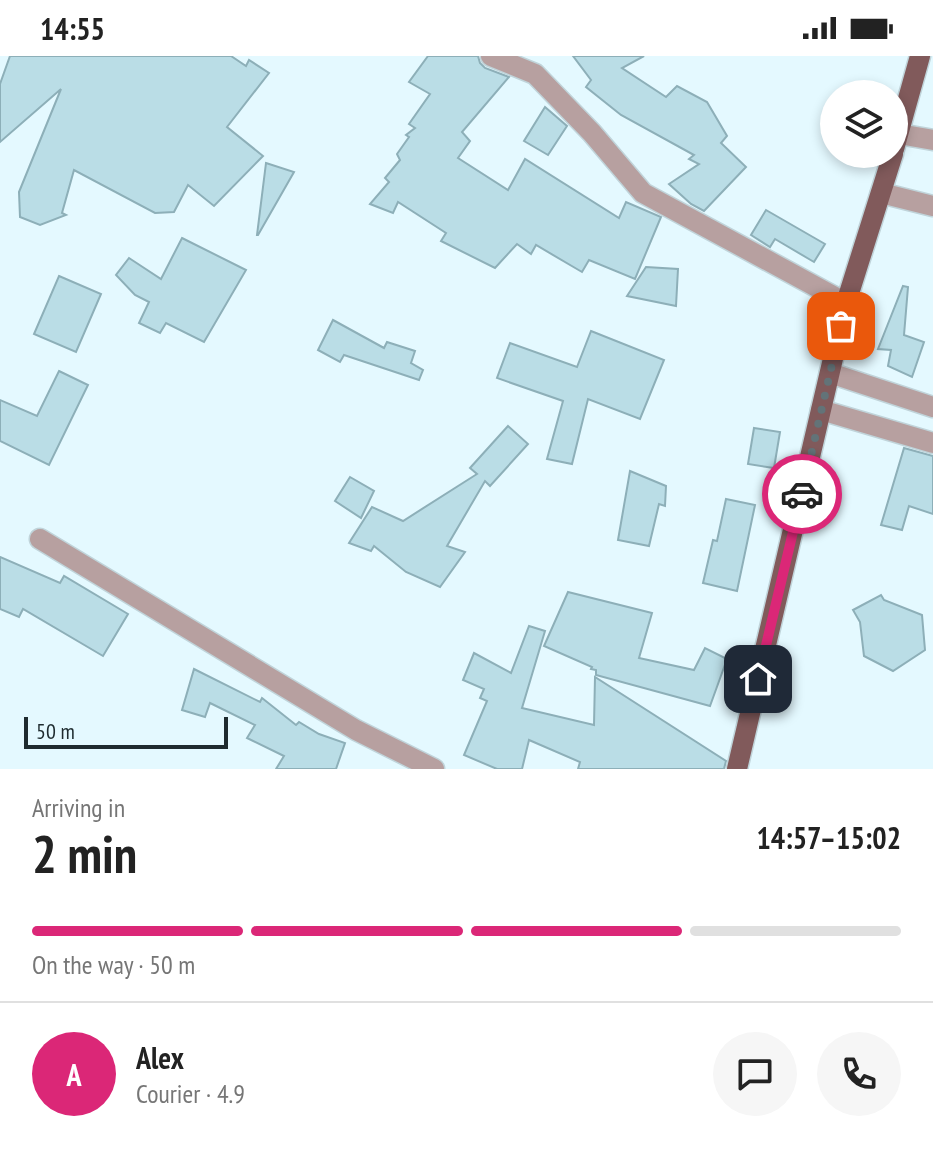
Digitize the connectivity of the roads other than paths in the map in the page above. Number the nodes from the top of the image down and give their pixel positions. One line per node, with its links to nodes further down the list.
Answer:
1 (491, 56): 9 (street)
2 (920, 56): 3 (main road)
3 (908, 99)
4 (933, 140): 5 (street)
5 (908, 144)
6 (888, 168): 7 (main road)
7 (881, 193): 8 (street); 9 (main road)
8 (933, 206)
9 (846, 303): 10 (main road)
10 (830, 373): 11 (street); 12 (main road)
11 (933, 407)
12 (821, 410): 13 (street); 16 (main road)
13 (933, 443)
14 (40, 539): 15 (street)
15 (434, 769)
16 (737, 769)

